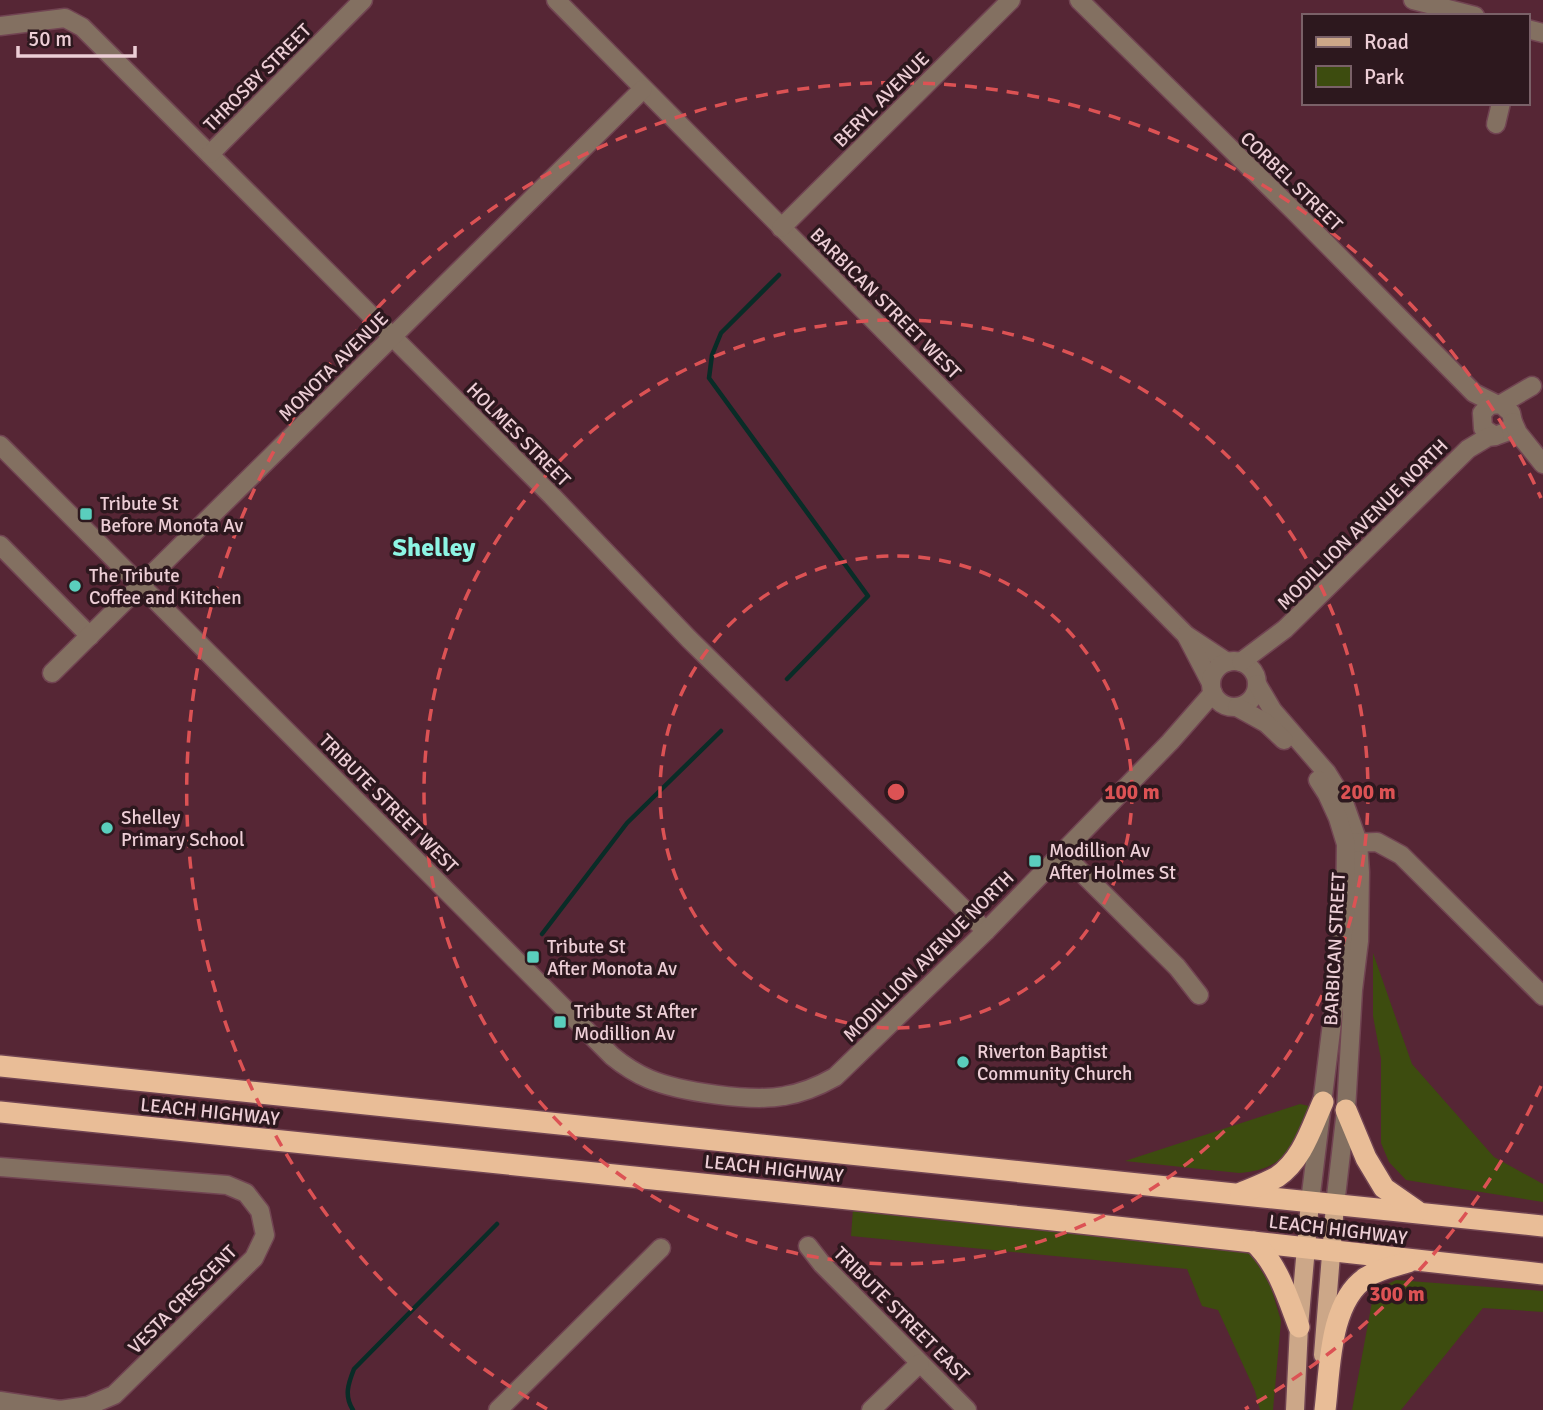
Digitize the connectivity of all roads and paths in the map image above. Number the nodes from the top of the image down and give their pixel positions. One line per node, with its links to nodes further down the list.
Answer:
1 (363, 0): 11 (street, THROSBY STREET)
2 (556, 0): 8 (street, BARBICAN STREET WEST)
3 (1011, 0): 12 (street, BERYL AVENUE)
4 (1079, 0): 15 (street, CORBEL STREET)
5 (1413, 0): 6 (street)
6 (1467, 14)
7 (0, 26): 11 (street, HOLMES STREET)
8 (643, 89): 12 (street, BARBICAN STREET WEST); 13 (street, MONOTA AVENUE)
9 (1501, 105): 10 (street)
10 (1496, 124)
11 (209, 154): 13 (street, HOLMES STREET)
12 (781, 228): 25 (street, BARBICAN STREET WEST)
13 (393, 337): 23 (street, MONOTA AVENUE); 33 (street, HOLMES STREET)
14 (1538, 380): 16 (street)
15 (1474, 393): 16 (street, CORBEL STREET); 17 (street, CORBEL STREET)
16 (1505, 411): 17 (street); 18 (street); 21 (street, CORBEL STREET)
17 (1481, 421): 18 (street); 20 (street, MODILLION AVENUE NORTH)
18 (1498, 436): 20 (street, MODILLION AVENUE NORTH); 21 (street, CORBEL STREET)
19 (0, 445): 23 (street, TRIBUTE STREET WEST)
20 (1468, 449): 24 (street, MODILLION AVENUE NORTH)
21 (1543, 464)
22 (0, 545): 26 (street)
23 (142, 584): 26 (street, MONOTA AVENUE); 37 (street, TRIBUTE STREET WEST)
24 (1285, 629): 27 (street, MODILLION AVENUE NORTH); 29 (street, MODILLION AVENUE NORTH)
25 (1186, 635): 27 (street, BARBICAN STREET WEST); 30 (street, BARBICAN STREET WEST)
26 (90, 636): 28 (street, MONOTA AVENUE)
27 (1234, 662): 29 (street, BARBICAN STREET WEST); 30 (street)
28 (52, 673)
29 (1256, 680): 30 (street); 31 (street, BARBICAN STREET)
30 (1222, 697): 31 (street, BARBICAN STREET); 32 (street, MODILLION AVENUE NORTH)
31 (1352, 843): 35 (street); 38 (street, BARBICAN STREET); 39 (street, BARBICAN STREET)
32 (1061, 852): 33 (street, MODILLION AVENUE NORTH); 34 (street)
33 (986, 931): 37 (street, MODILLION AVENUE NORTH)
34 (1199, 995)
35 (1543, 996)
36 (0, 1066): 42 (highway, LEACH HIGHWAY)
37 (794, 1094)
38 (1323, 1102): 42 (highway); 43 (street, BARBICAN STREET)
39 (1346, 1110): 44 (street, BARBICAN STREET); 45 (highway)
40 (0, 1112): 47 (highway, LEACH HIGHWAY)
41 (0, 1167): 56 (street, VESTA CRESCENT)
42 (1239, 1194): 43 (highway, LEACH HIGHWAY)
43 (1310, 1202): 44 (highway, LEACH HIGHWAY); 49 (main road)
44 (1335, 1205): 45 (highway, LEACH HIGHWAY); 51 (main road)
45 (1419, 1213): 46 (highway, LEACH HIGHWAY)
46 (1543, 1226)
47 (1254, 1242): 49 (highway, LEACH HIGHWAY); 54 (highway)
48 (808, 1246): 55 (street, TRIBUTE STREET EAST)
49 (1306, 1247): 51 (highway, LEACH HIGHWAY); 54 (main road)
50 (661, 1248): 57 (street)
51 (1330, 1250): 52 (highway, LEACH HIGHWAY); 61 (main road)
52 (1413, 1260): 53 (highway, LEACH HIGHWAY); 61 (highway)
53 (1543, 1274)
54 (1299, 1326): 60 (main road)
55 (920, 1363): 58 (street); 59 (street, TRIBUTE STREET EAST)
56 (0, 1401)
57 (498, 1410)
58 (871, 1410)
59 (967, 1410)
60 (1295, 1410)
61 (1322, 1410)

